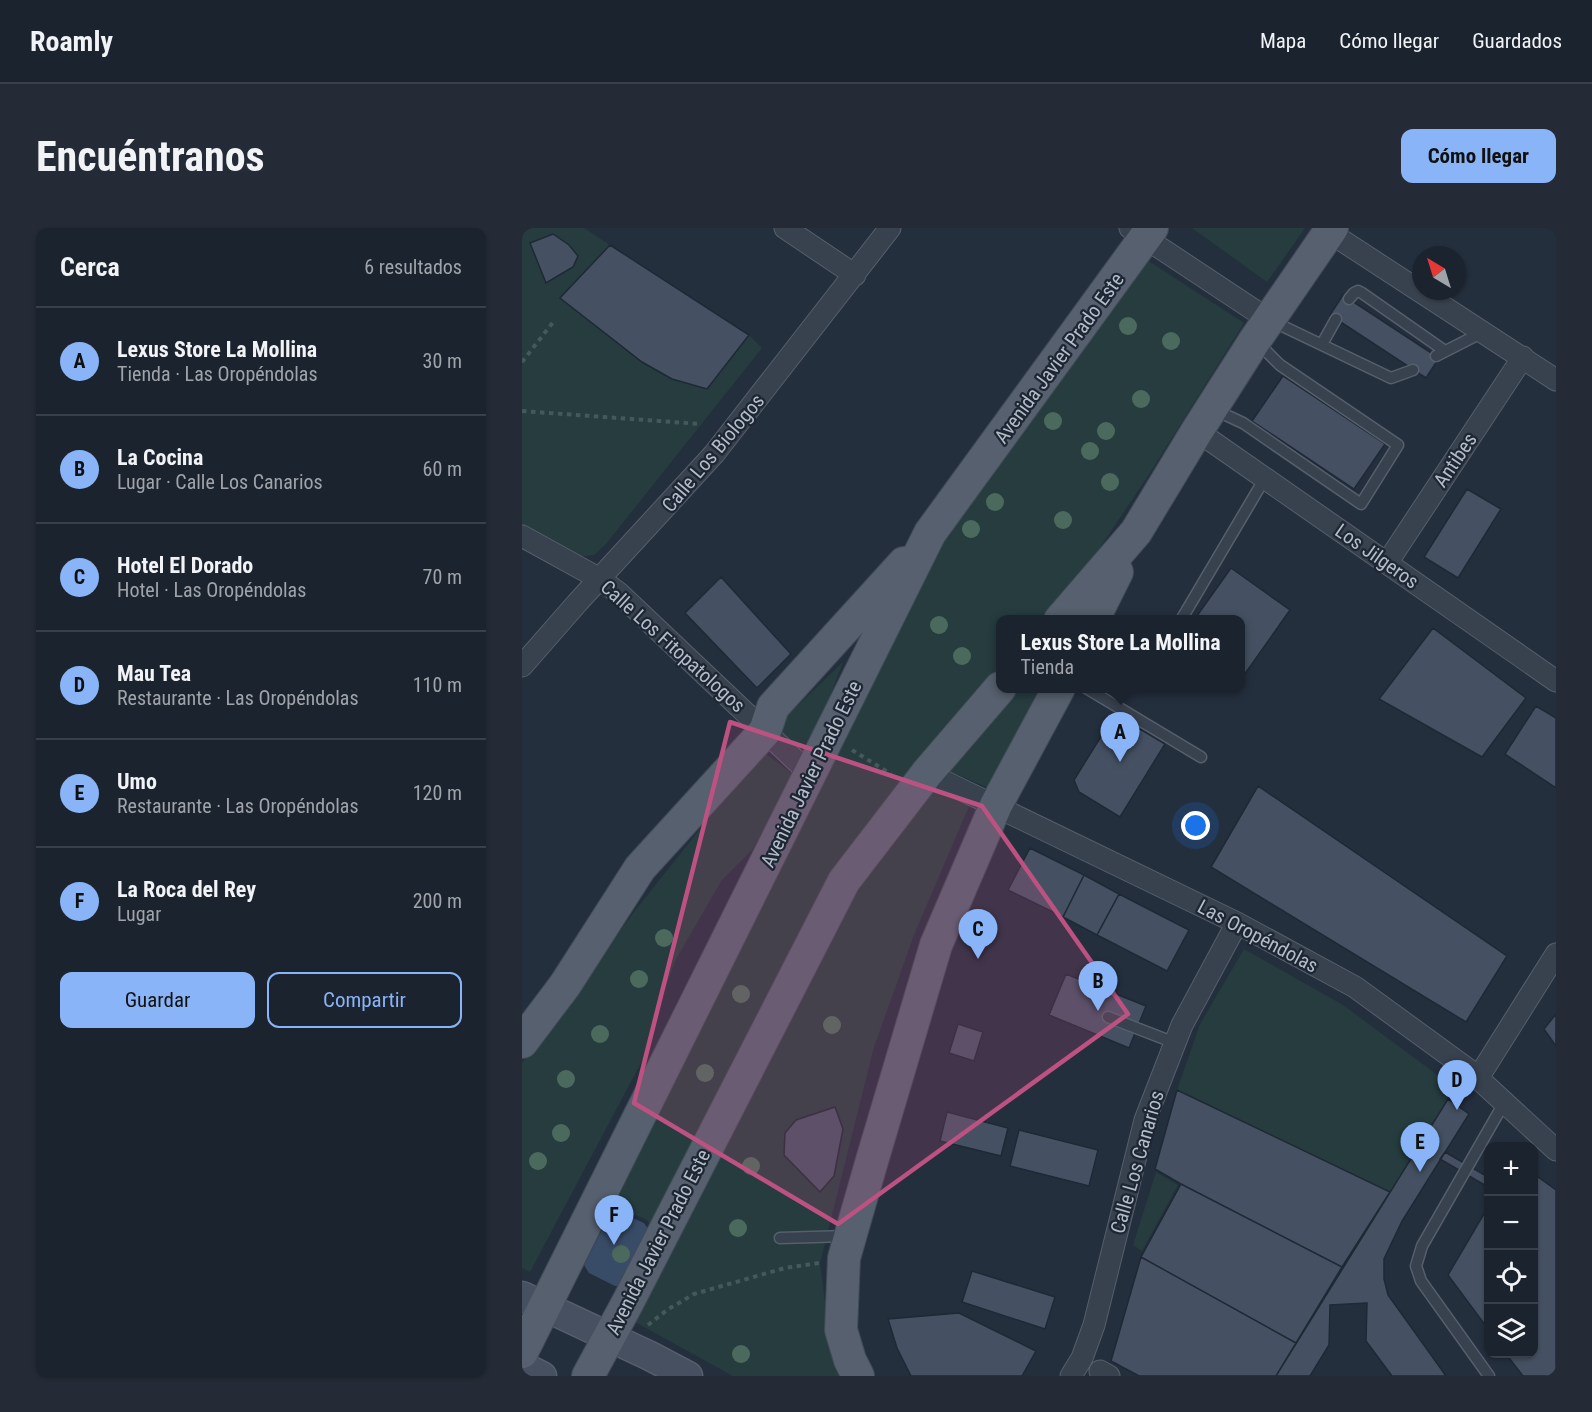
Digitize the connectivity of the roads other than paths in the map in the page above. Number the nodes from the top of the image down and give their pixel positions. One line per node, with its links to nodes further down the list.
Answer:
1 (785, 228): 5 (street)
2 (890, 228): 5 (street, Calle Los Biologos)
3 (1331, 230): 8 (main road); 9 (street)
4 (1143, 232): 8 (street); 17 (main road, Avenida Javier Prado Este)
5 (855, 275): 20 (street, Calle Los Biologos)
6 (1349, 299): 9 (lane)
7 (1336, 319): 10 (lane)
8 (1262, 330): 10 (lane); 14 (main road); 14 (lane)
9 (1484, 332): 11 (street)
10 (1322, 344): 12 (lane)
11 (1523, 357): 13 (street); 19 (street, Antibes)
12 (1413, 370)
13 (1556, 380)
14 (1204, 420): 15 (street, Los Jilgeros); 16 (main road)
15 (1265, 478): 19 (street, Los Jilgeros); 23 (lane)
16 (1136, 532): 21 (main road); 22 (main road)
17 (930, 533): 29 (main road); 32 (main road, Avenida Javier Prado Este)
18 (522, 536): 20 (street, Calle Los Fitopatologos)
19 (1387, 563): 25 (street, Los Jilgeros)
20 (600, 579): 24 (street, Calle Los Biologos); 29 (street, Calle Los Fitopatologos)
21 (1064, 615)
22 (1095, 615)
23 (1184, 615)
24 (522, 666)
25 (1556, 681)
26 (996, 693): 31 (main road, Avenida Javier Prado Este)
27 (1056, 693): 33 (main road)
28 (1094, 693): 30 (lane)
29 (765, 731): 32 (street, Calle Los Fitopatologos); 37 (main road)
30 (1201, 757)
31 (927, 773): 33 (street, Las Oropéndolas); 45 (main road, Avenida Javier Prado Este)
32 (811, 775): 44 (main road, Avenida Javier Prado Este)
33 (996, 806): 34 (street, Las Oropéndolas); 43 (main road)
34 (1237, 923): 38 (street, Calle Los Canarios); 39 (street, Las Oropéndolas)
35 (1556, 954): 39 (street)
36 (1108, 1017): 38 (lane)
37 (522, 1042)
38 (1175, 1043): 52 (street, Calle Los Canarios)
39 (1478, 1078): 40 (street, Las Oropéndolas)
40 (1504, 1103): 41 (street, Las Oropéndolas); 53 (lane)
41 (1556, 1150)
42 (780, 1238): 43 (lane)
43 (847, 1247): 51 (main road)
44 (533, 1302): 45 (main road); 46 (main road, Avenida Javier Prado Este)
45 (610, 1337): 49 (main road, Avenida Javier Prado Este); 50 (main road)
46 (522, 1352)
47 (522, 1366): 48 (main road)
48 (542, 1376)
49 (588, 1376)
50 (688, 1376)
51 (858, 1376)
52 (1071, 1376)
53 (1489, 1376)

